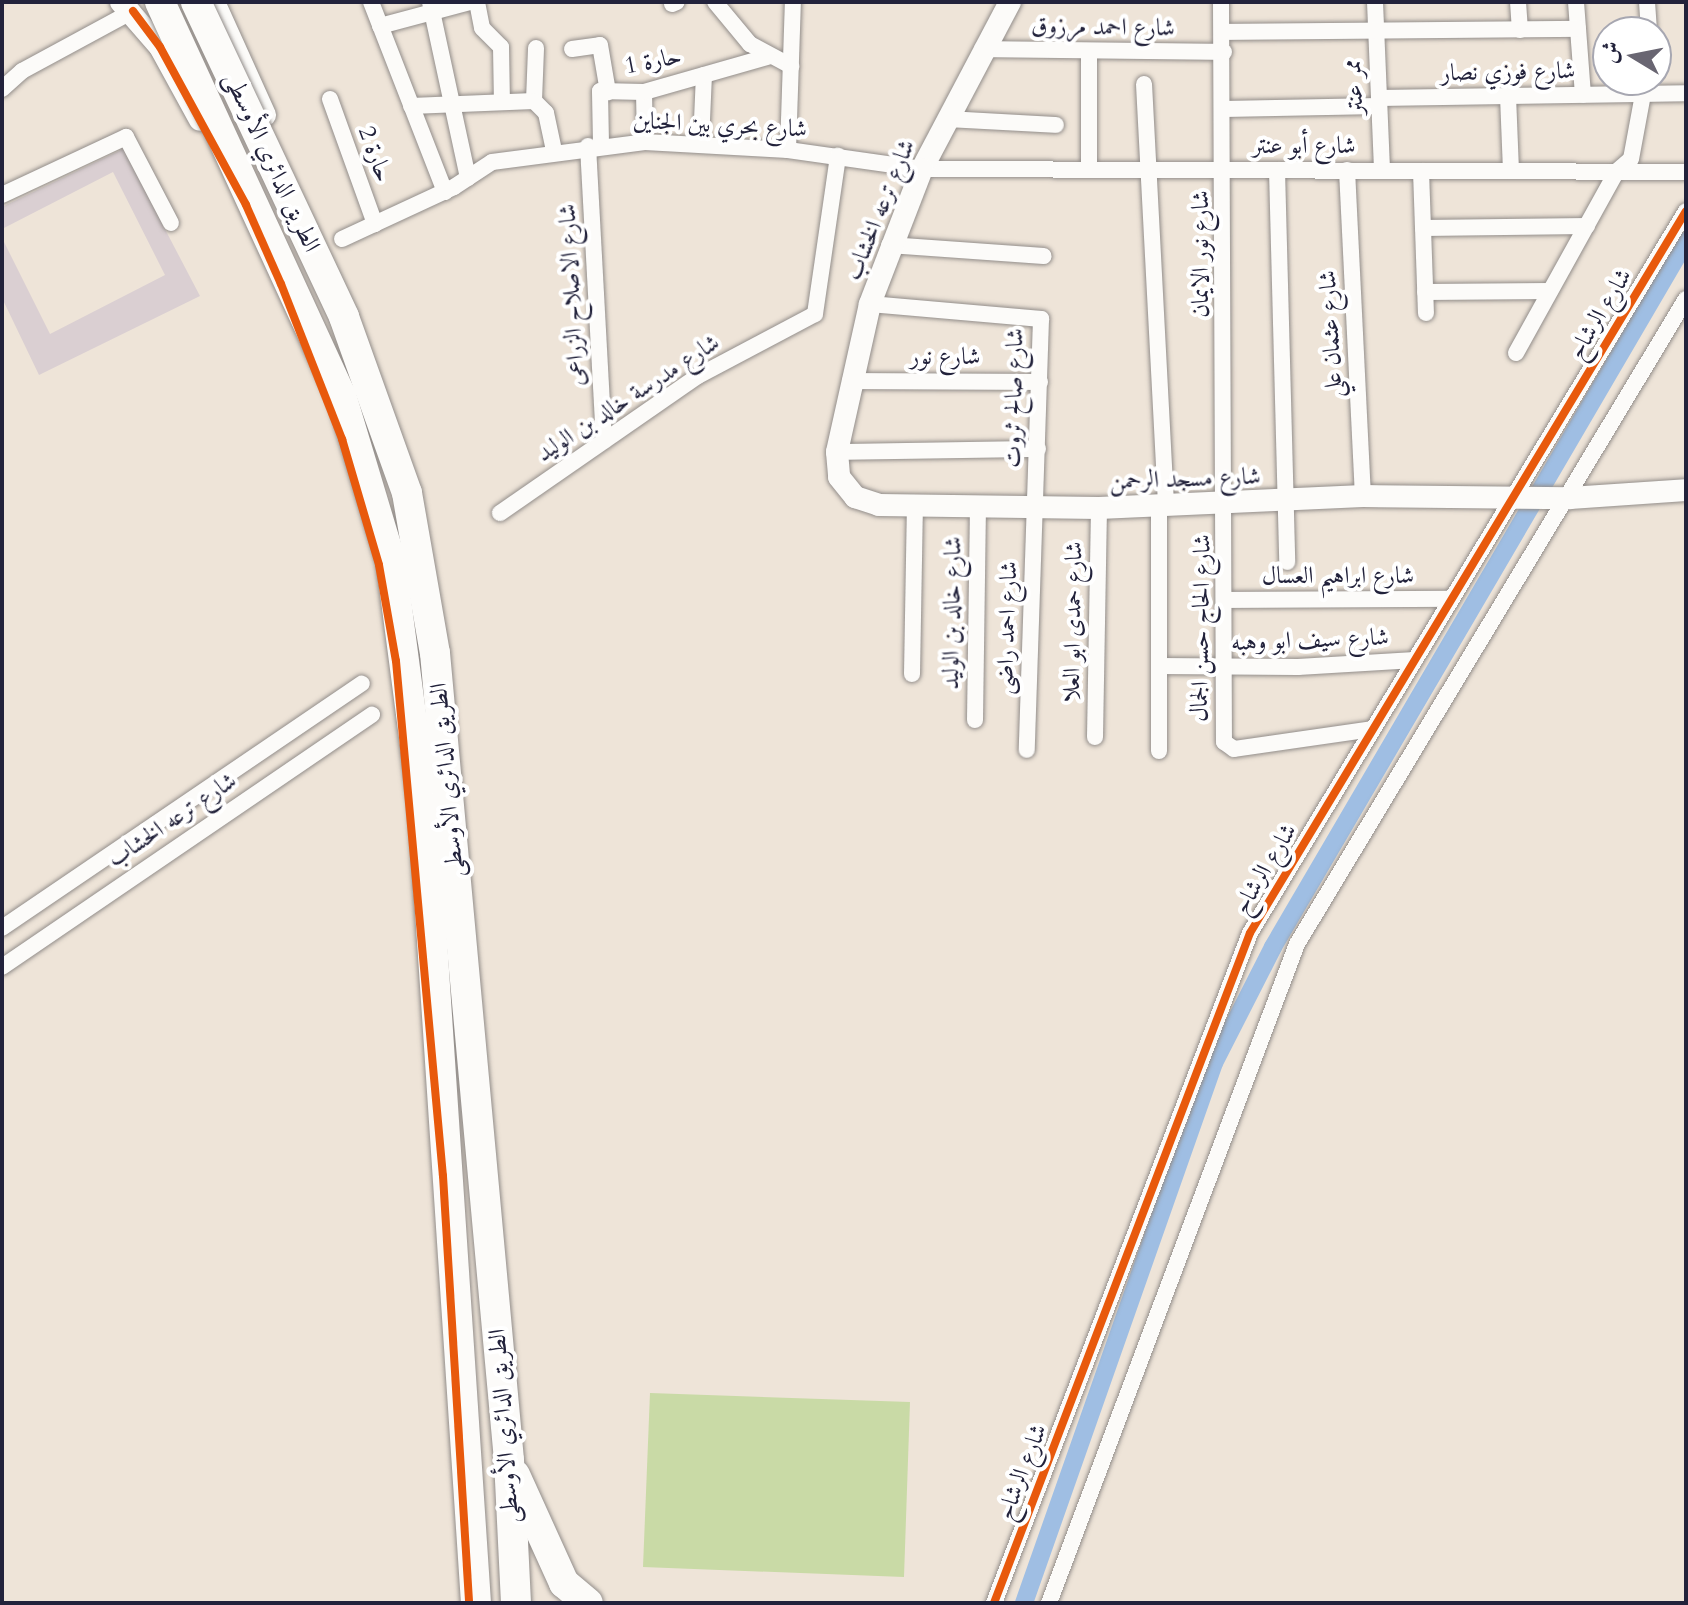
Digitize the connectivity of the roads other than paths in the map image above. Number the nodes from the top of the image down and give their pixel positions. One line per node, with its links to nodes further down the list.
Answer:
1 (371, 2): 14 (street)
2 (470, 2): 13 (street)
3 (477, 2): 38 (street)
4 (715, 2): 25 (street)
5 (793, 2): 26 (street)
6 (1010, 2): 22 (street, شارع ترعه الخشاب)
7 (1221, 2): 18 (street, شارع نور الايمان)
8 (1375, 2): 17 (street, ممر عنتر)
9 (1518, 2): 16 (street)
10 (1576, 2): 15 (street)
11 (141, 4): 19 (street); 29 (street); 118 (highway, الطريق الدائري الأوسطى, bridge)
12 (210, 6): 19 (street); 82 (street); 116 (highway, الطريق الدائري الأوسطى, bridge)
13 (431, 7): 14 (street); 40 (street)
14 (380, 26): 41 (street)
15 (1578, 29): 16 (street); 32 (street)
16 (1520, 30): 17 (street)
17 (1376, 31): 18 (street); 39 (street, ممر عنتر)
18 (1223, 32): 24 (street, شارع نور الايمان)
19 (160, 47): 85 (street)
20 (536, 48): 37 (street)
21 (572, 49): 30 (street)
22 (982, 49): 23 (street, شارع احمد مرزوق); 43 (street, شارع ترعه الخشاب)
23 (1089, 51): 24 (street, شارع احمد مرزوق); 52 (street)
24 (1224, 52): 42 (street, شارع نور الايمان)
25 (767, 57): 26 (street); 27 (street, حارة 1)
26 (791, 66): 48 (street)
27 (704, 75): 31 (street, حارة 1); 46 (street)
28 (1144, 84): 53 (street)
29 (2, 89)
30 (608, 92): 31 (street, حارة 1); 47 (street, حارة 1)
31 (644, 92): 45 (street)
32 (1583, 95): 33 (street, شارع فوزي نصار); 34 (street, شارع فوزي نصار)
33 (1592, 95)
34 (1508, 96): 39 (street, شارع فوزي نصار); 59 (street)
35 (1643, 96): 60 (street)
36 (330, 99): 67 (street, حارة 2)
37 (534, 101): 38 (street); 49 (street)
38 (502, 102): 40 (street)
39 (1379, 102): 42 (street, شارع فوزي نصار); 57 (street, ممر عنتر)
40 (452, 104): 41 (street); 62 (street)
41 (411, 106): 63 (street)
42 (1224, 109): 54 (street, شارع نور الايمان)
43 (946, 119): 44 (street); 51 (street, شارع ترعه الخشاب)
44 (1056, 125)
45 (645, 142): 46 (street, شارع بحري بين الجناين); 47 (street, شارع بحري بين الجناين)
46 (701, 143): 48 (street, شارع بحري بين الجناين)
47 (594, 145): 49 (street, شارع بحري بين الجناين); 81 (street, شارع الاصلاح الزراعى)
48 (788, 150): 50 (street, شارع بحري بين الجناين)
49 (554, 152): 62 (street, شارع بحري بين الجناين)
50 (838, 156): 51 (street, شارع بحري بين الجناين); 81 (street, شارع مدرسة خالد بن الوليد)
51 (922, 169): 52 (street, شارع أبو عنتر); 71 (street, شارع ترعه الخشاب)
52 (1089, 169): 53 (street, شارع أبو عنتر)
53 (1149, 170): 54 (street, شارع أبو عنتر); 94 (street)
54 (1224, 170): 55 (street, شارع أبو عنتر); 92 (street, شارع نور الايمان)
55 (1277, 170): 56 (street, شارع أبو عنتر); 90 (street)
56 (1347, 170): 57 (street, شارع أبو عنتر); 87 (street, شارع عثمان علي)
57 (1382, 171): 58 (street, شارع أبو عنتر)
58 (1421, 171): 59 (street, شارع أبو عنتر); 69 (street)
59 (1511, 171): 60 (street, شارع أبو عنتر)
60 (1617, 171): 61 (street, شارع أبو عنتر); 68 (street)
61 (1686, 172)
62 (468, 178): 63 (street, شارع بحري بين الجناين)
63 (445, 192): 67 (street, شارع بحري بين الجناين)
64 (2, 195): 66 (street)
65 (1686, 211): 88 (street, شارع الرشاح)
66 (171, 223)
67 (375, 224): 70 (street, شارع بحري بين الجناين)
68 (1587, 226): 69 (street); 73 (street)
69 (1423, 228): 74 (street)
70 (342, 239)
71 (889, 245): 72 (street); 76 (street, شارع ترعه الخشاب)
72 (1044, 256)
73 (1550, 291): 74 (street); 78 (street)
74 (1425, 292): 77 (street)
75 (1686, 299): 89 (street)
76 (870, 304): 79 (street, شارع ترعه الخشاب); 80 (street, شارع صالح ثروت)
77 (1426, 313)
78 (1516, 353)
79 (850, 381): 80 (street, شارع نور); 84 (street, شارع ترعه الخشاب)
80 (1040, 382): 83 (street, شارع صالح ثروت)
81 (604, 441): 97 (street, شارع مدرسة خالد بن الوليد)
82 (404, 445): 85 (street); 114 (street)
83 (1038, 449): 84 (street); 95 (street, شارع صالح ثروت)
84 (837, 452): 91 (street, شارع مسجد الرحمن)
85 (351, 467): 115 (street)
86 (1686, 490): 89 (street, شارع مسجد الرحمن)
87 (1363, 496): 88 (street, شارع مسجد الرحمن); 90 (street, شارع مسجد الرحمن)
88 (1514, 496): 89 (street, شارع مسجد الرحمن); 99 (street, شارع الرشاح)
89 (1570, 498): 123 (street)
90 (1285, 501): 92 (street, شارع مسجد الرحمن); 98 (street)
91 (915, 505): 93 (street, شارع مسجد الرحمن); 104 (street)
92 (1226, 505): 94 (street, شارع مسجد الرحمن); 100 (street, شارع الحاج حسن الجمال)
93 (978, 506): 95 (street, شارع مسجد الرحمن); 107 (street, شارع خالد بن الوليد)
94 (1162, 506): 96 (street, شارع مسجد الرحمن); 102 (street)
95 (1036, 507): 96 (street, شارع مسجد الرحمن); 110 (street, شارع احمد راضى)
96 (1099, 508): 109 (street, شارع حمدى ابو العلا)
97 (500, 513)
98 (1287, 562)
99 (1451, 599): 100 (street, شارع ابراهيم العسال); 101 (street, شارع الرشاح)
100 (1225, 600): 103 (street, شارع الحاج حسن الجمال)
101 (1415, 660): 103 (street, شارع سيف ابو وهبه); 108 (street, شارع الرشاح)
102 (1159, 666): 103 (street, شارع سيف ابو وهبه); 111 (street)
103 (1224, 667): 108 (street, شارع الحاج حسن الجمال)
104 (912, 674)
105 (362, 683): 112 (street, شارع ترعه الخشاب)
106 (372, 715): 113 (street, شارع ترعه الخشاب)
107 (975, 720)
108 (1373, 729): 122 (street, شارع الرشاح)
109 (1095, 737)
110 (1027, 750)
111 (1159, 751)
112 (2, 928)
113 (2, 967)
114 (484, 1045): 115 (street); 120 (street)
115 (431, 1051): 117 (street)
116 (509, 1460): 119 (highway, الطريق الدائري الأوسطى, bridge); 121 (highway, bridge)
117 (469, 1603)
118 (476, 1603)
119 (516, 1603)
120 (530, 1603)
121 (588, 1603)
122 (994, 1603)
123 (1049, 1603)

